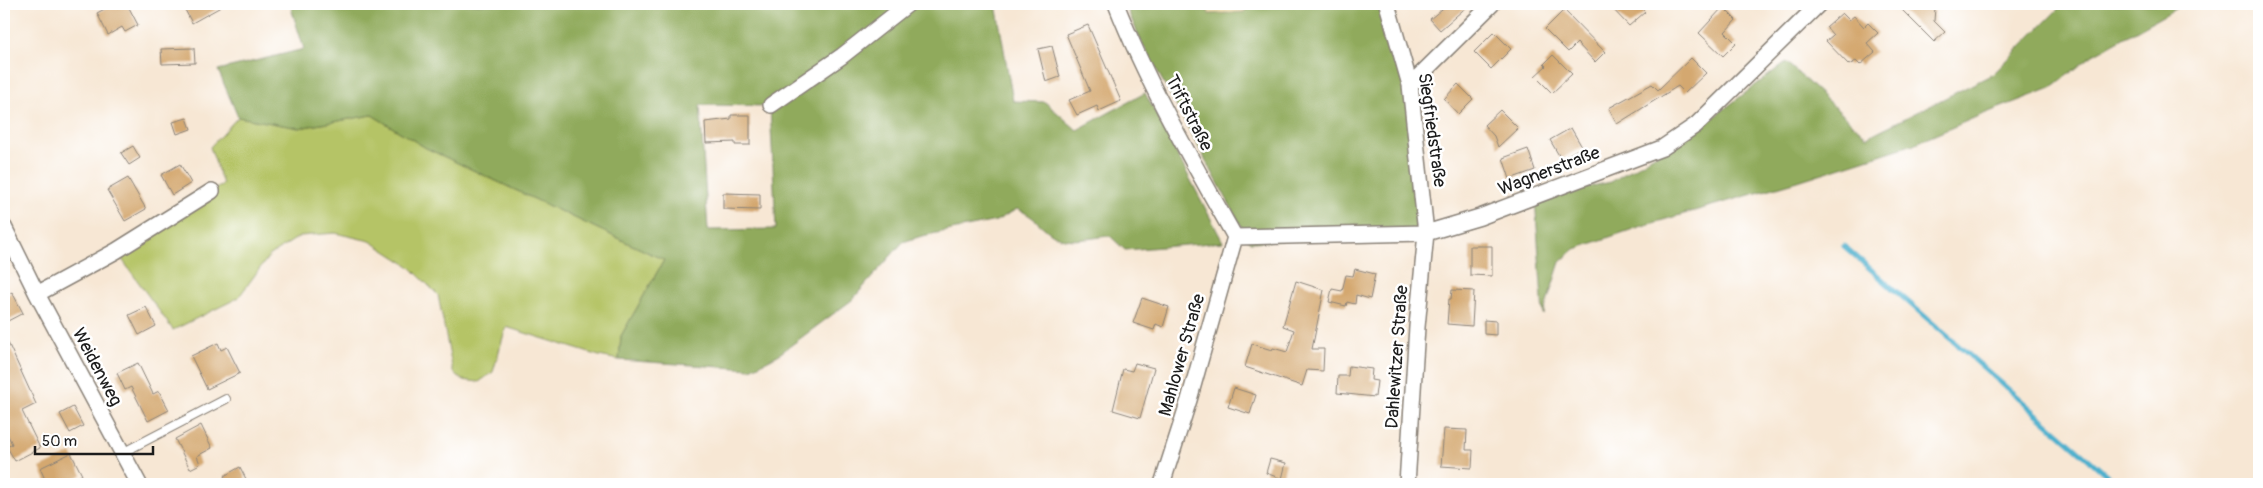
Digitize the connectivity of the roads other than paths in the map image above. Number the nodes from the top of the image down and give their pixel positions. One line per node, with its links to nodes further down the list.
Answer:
1 (908, 4): 7 (street)
2 (1116, 4): 11 (street, Triftstraße)
3 (1387, 4): 6 (street, Siegfriedstraße)
4 (1492, 4): 6 (street)
5 (1819, 4): 10 (street, Wagnerstraße)
6 (1410, 85): 10 (street, Siegfriedstraße)
7 (772, 105)
8 (212, 191): 12 (street)
9 (4, 227): 12 (street, Weidenweg)
10 (1426, 233): 11 (street, Wagnerstraße); 17 (street, Dahlewitzer Straße)
11 (1235, 236): 16 (street, Mahlower Straße)
12 (37, 294): 14 (street, Weidenweg)
13 (226, 399): 14 (lane)
14 (122, 453): 15 (street, Weidenweg)
15 (139, 484)
16 (1162, 484)
17 (1407, 484)

